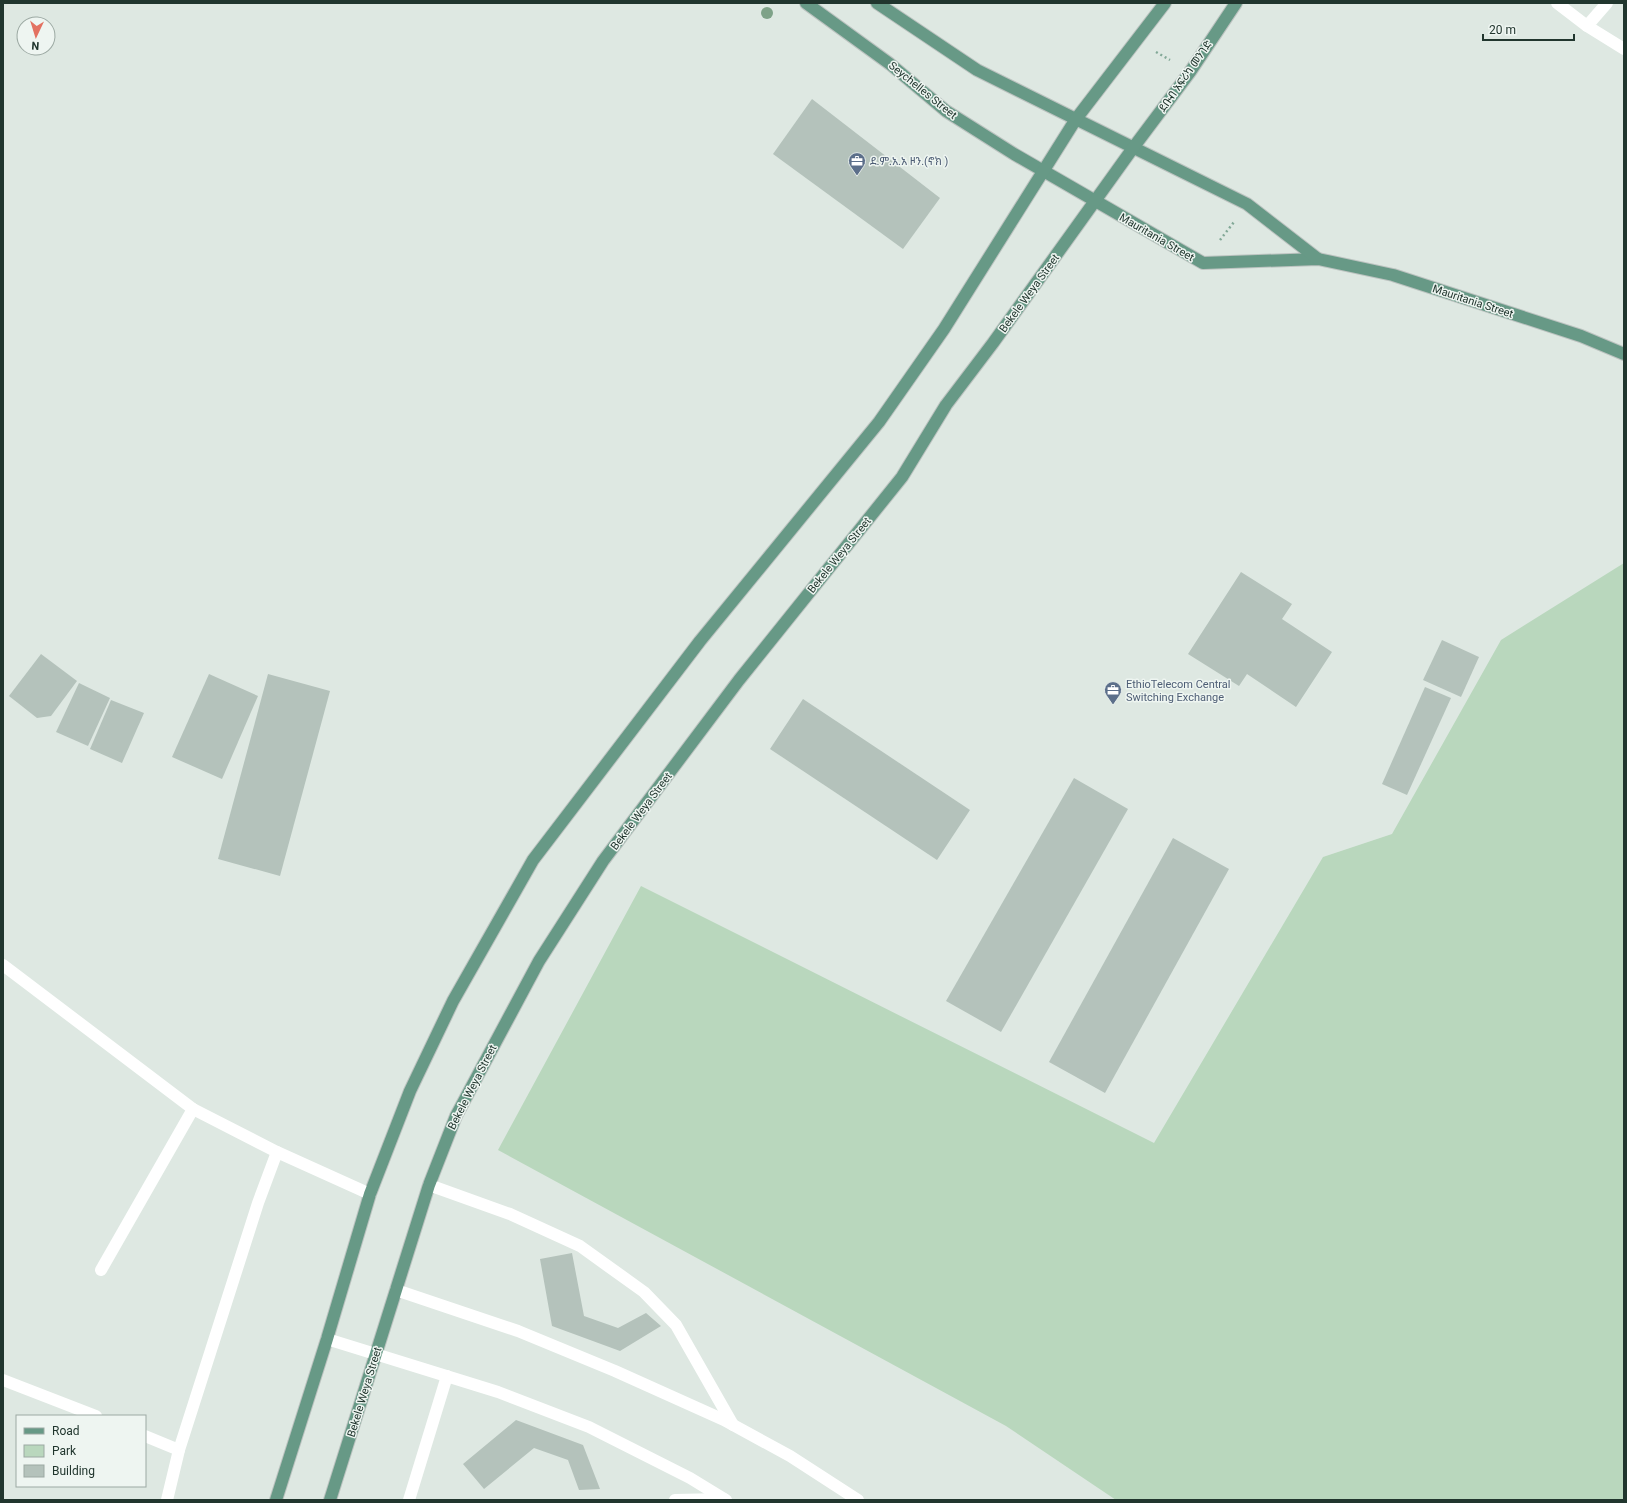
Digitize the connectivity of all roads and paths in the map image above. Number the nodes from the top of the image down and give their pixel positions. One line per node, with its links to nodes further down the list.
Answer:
1 (806, 3): 13 (main road, Seychelles Street)
2 (877, 3): 11 (main road)
3 (1165, 3): 8 (main road)
4 (1236, 3): 10 (main road, ደቡብ አፍሪካ መንገድ)
5 (1557, 3): 7 (street)
6 (1607, 3): 7 (street)
7 (1586, 26): 9 (street)
8 (1137, 41): 10 (path); 11 (main road)
9 (1624, 49)
10 (1190, 72): 12 (main road, ደቡብ አፍሪካ መንገድ)
11 (1076, 119): 12 (main road, Mauritania Street); 13 (main road)
12 (1133, 148): 14 (main road, ደቡብ አፍሪካ መንገድ); 15 (main road, Mauritania Street)
13 (1044, 171): 14 (main road, Seychelles Street); 23 (main road)
14 (1095, 201): 17 (main road, Mauritania Street); 22 (main road, Bekele Weya Street)
15 (1247, 204): 16 (main road, Mauritania Street); 17 (path)
16 (1318, 259): 17 (main road, Mauritania Street); 18 (main road, Mauritania Street)
17 (1203, 262)
18 (1624, 354)
19 (3, 965): 20 (street)
20 (193, 1108): 21 (street); 24 (street)
21 (277, 1152): 23 (street); 33 (street)
22 (429, 1185): 25 (main road, Bekele Weya Street); 31 (street)
23 (370, 1194): 26 (main road)
24 (101, 1270)
25 (396, 1290): 27 (main road, Bekele Weya Street); 31 (street)
26 (328, 1339): 27 (street); 35 (main road)
27 (376, 1353): 28 (street); 36 (main road, Bekele Weya Street)
28 (447, 1376): 37 (street); 40 (street)
29 (3, 1380): 30 (street)
30 (93, 1415)
31 (733, 1425): 41 (street)
32 (146, 1436): 33 (street)
33 (179, 1450): 34 (street)
34 (167, 1500)
35 (276, 1500)
36 (330, 1500)
37 (409, 1500): 38 (street)
38 (419, 1500)
39 (675, 1500): 40 (street)
40 (726, 1500)
41 (858, 1500)

